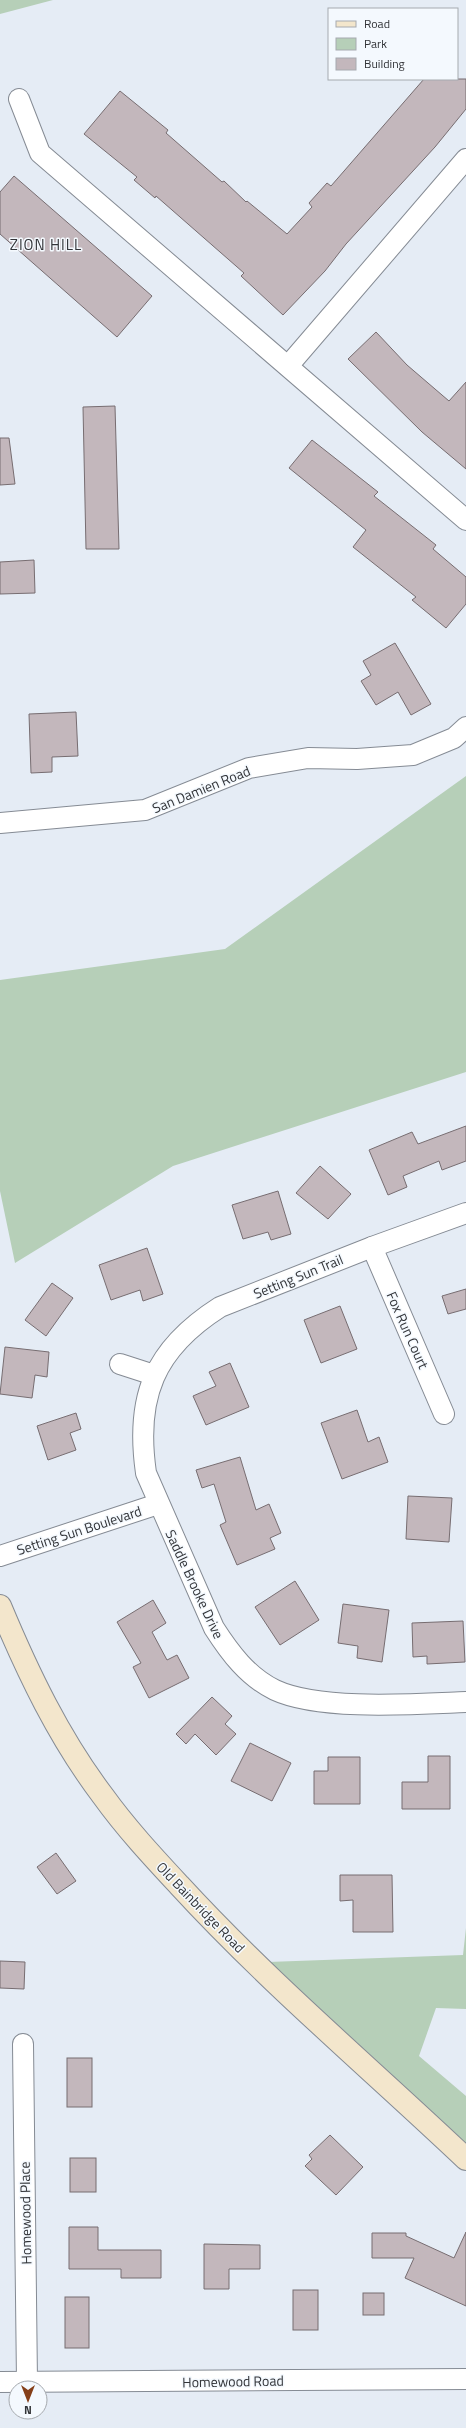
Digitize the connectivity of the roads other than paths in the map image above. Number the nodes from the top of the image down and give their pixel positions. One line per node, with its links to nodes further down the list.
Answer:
1 (19, 99): 3 (street)
2 (466, 159): 3 (street)
3 (288, 366): 4 (street)
4 (466, 520)
5 (466, 727): 6 (street, San Damien Road)
6 (0, 823)
7 (466, 1212): 8 (street, Setting Sun Trail)
8 (372, 1247): 10 (street, Setting Sun Trail); 11 (street, Fox Run Court)
9 (120, 1364): 10 (street)
10 (154, 1375): 12 (street, Setting Sun Trail)
11 (444, 1414)
12 (158, 1504): 13 (street, Setting Sun Boulevard); 15 (street, Saddle Brooke Drive)
13 (0, 1556)
14 (0, 1606): 17 (main road, Old Bainbridge Road)
15 (466, 1702)
16 (23, 2044): 19 (street, Homewood Place)
17 (466, 2159)
18 (466, 2379): 20 (street, Homewood Road)
19 (27, 2380)
20 (48, 2382)

